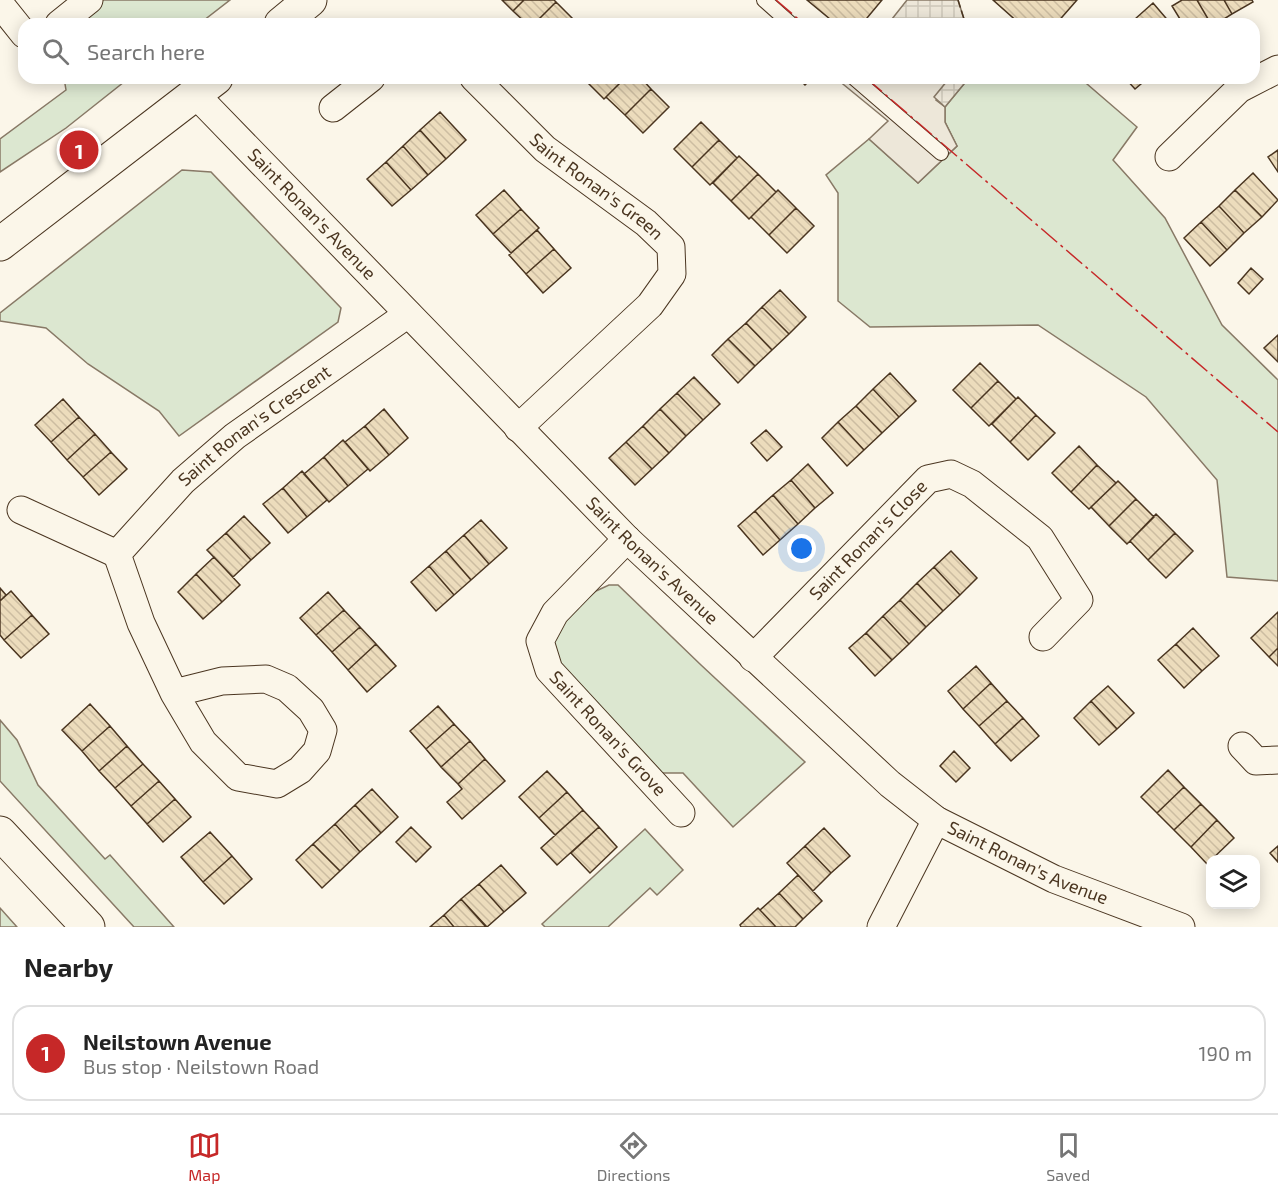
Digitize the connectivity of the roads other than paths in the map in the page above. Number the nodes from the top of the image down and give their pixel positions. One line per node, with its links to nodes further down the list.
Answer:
1 (88, 0): 5 (street)
2 (310, 0): 6 (street)
3 (764, 0): 7 (lane)
4 (0, 4): 8 (street)
5 (66, 18)
6 (288, 18)
7 (785, 18)
8 (18, 26)
9 (1278, 69): 10 (street)
10 (1260, 78)
11 (363, 84): 16 (street)
12 (480, 84): 21 (street, Saint Ronan's Green)
13 (861, 84): 17 (lane)
14 (1249, 84): 18 (street)
15 (206, 87): 19 (street); 20 (street, Saint Ronan's Avenue)
16 (333, 108)
17 (941, 153)
18 (1169, 157)
19 (0, 244)
20 (408, 314): 21 (street, Saint Ronan's Avenue); 24 (street, Saint Ronan's Crescent)
21 (518, 428): 23 (street, Saint Ronan's Avenue)
22 (21, 510): 24 (street)
23 (627, 539): 26 (street, Saint Ronan's Avenue); 30 (street, Saint Ronan's Grove)
24 (117, 554): 27 (street)
25 (1043, 637): 26 (street, Saint Ronan's Close)
26 (753, 658): 31 (street, Saint Ronan's Avenue)
27 (174, 693): 27 (street)
28 (1242, 746): 29 (street)
29 (1278, 760)
30 (681, 813)
31 (936, 820): 34 (street); 35 (street, Saint Ronan's Avenue)
32 (0, 833): 33 (street)
33 (88, 927)
34 (880, 927)
35 (1181, 927)

